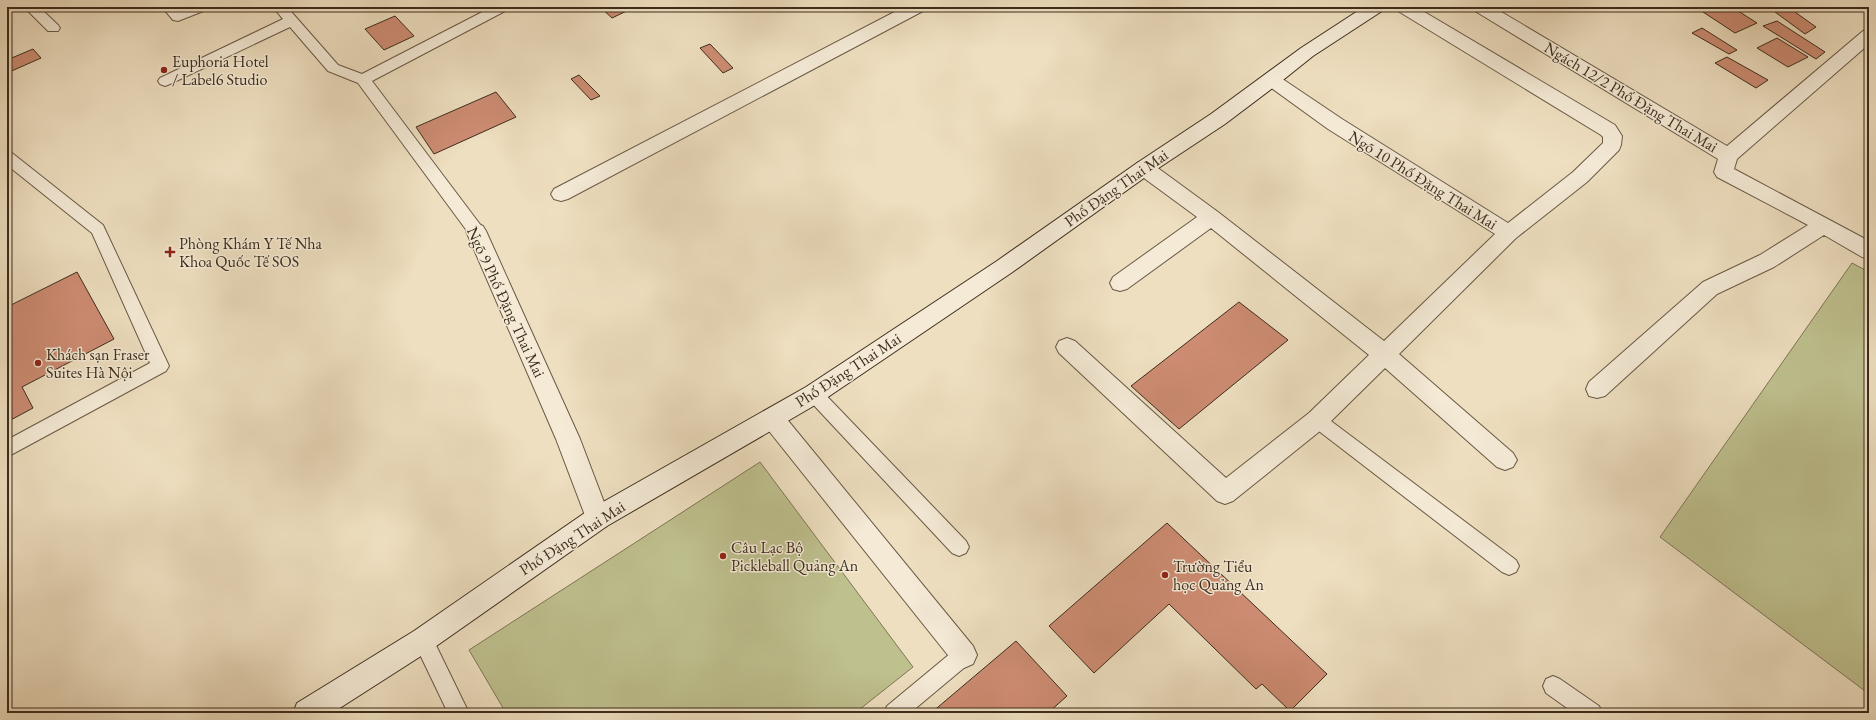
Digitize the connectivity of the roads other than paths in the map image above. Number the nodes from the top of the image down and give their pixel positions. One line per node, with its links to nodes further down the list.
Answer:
1 (31, 7): 11 (lane)
2 (169, 7): 3 (lane)
3 (201, 7)
4 (280, 7): 10 (lane)
5 (502, 7): 13 (lane)
6 (917, 7): 19 (street)
7 (1376, 7): 14 (street, Phố Đặng Thai Mai)
8 (1404, 7): 23 (street, Ngõ 10 Phố Đặng Thai Mai)
9 (1481, 7): 16 (street, Ngách 12/2 Phố Đặng Thai Mai)
10 (291, 21): 13 (lane); 15 (lane)
11 (53, 28)
12 (1869, 35): 16 (street)
13 (363, 80): 22 (lane, Ngõ 9 Phố Đặng Thai Mai)
14 (1272, 80): 18 (street, Phố Đặng Thai Mai); 23 (street, Ngõ 10 Phố Đặng Thai Mai)
15 (165, 81)
16 (1728, 156): 21 (street, Ngách 12/2 Phố Đặng Thai Mai)
17 (7, 157): 32 (lane)
18 (1144, 168): 20 (street); 29 (street, Phố Đặng Thai Mai)
19 (561, 194)
20 (1211, 217): 25 (street); 27 (street)
21 (1824, 225): 24 (street, Ngách 12/2 Phố Đặng Thai Mai); 28 (street)
22 (476, 231): 34 (street, Ngõ 9 Phố Đặng Thai Mai)
23 (1509, 234): 27 (street)
24 (1869, 251)
25 (1120, 283)
26 (1067, 347): 31 (street)
27 (1385, 355): 31 (street); 33 (street)
28 (1597, 389)
29 (814, 394): 30 (street, Phố Đặng Thai Mai); 35 (lane)
30 (772, 419): 34 (street, Phố Đặng Thai Mai); 38 (street)
31 (1317, 420): 36 (lane)
32 (7, 449)
33 (1505, 460)
34 (598, 518): 37 (street, Phố Đặng Thai Mai)
35 (959, 546)
36 (1509, 566)
37 (422, 640): 40 (street, Phố Đặng Thai Mai); 41 (lane)
38 (964, 656): 42 (lane)
39 (1553, 686): 43 (lane)
40 (307, 713)
41 (459, 713)
42 (894, 713)
43 (1592, 713)

